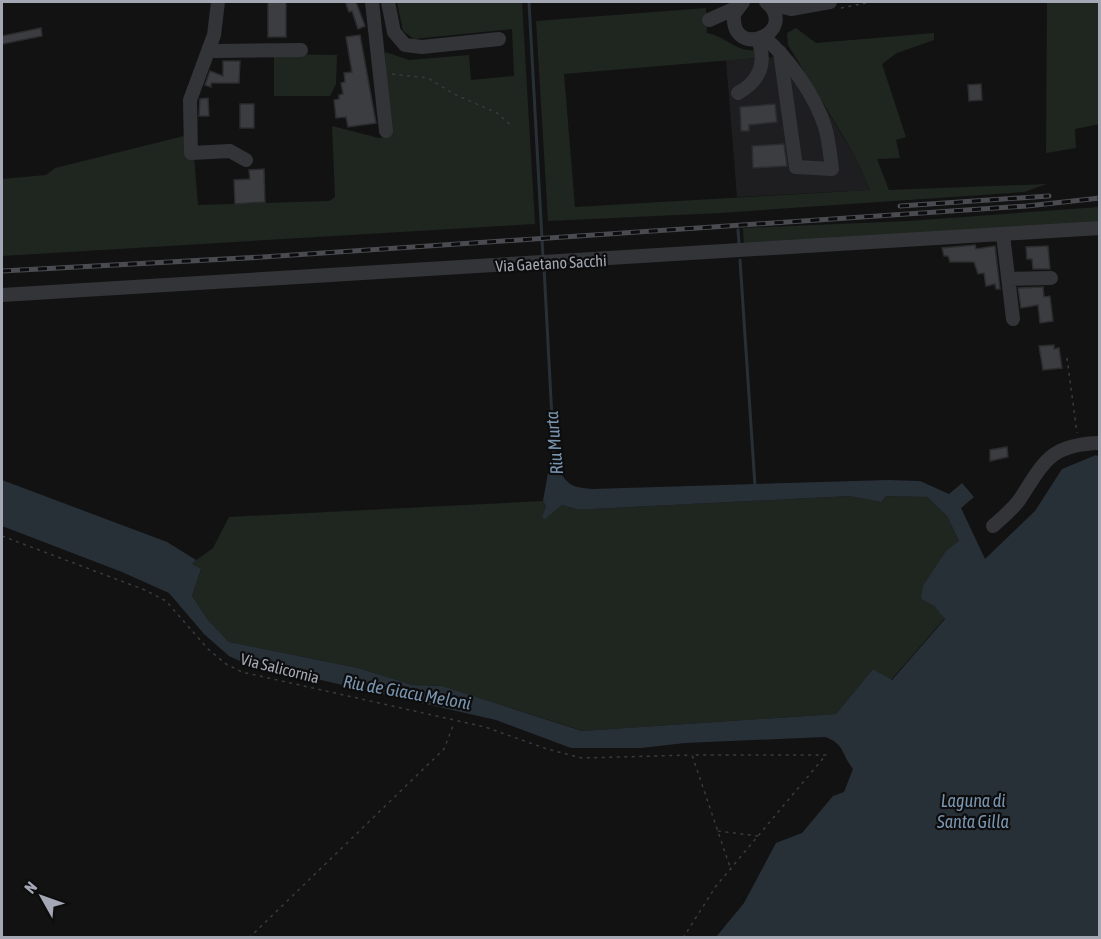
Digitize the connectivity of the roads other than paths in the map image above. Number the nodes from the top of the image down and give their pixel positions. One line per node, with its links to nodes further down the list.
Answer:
1 (219, 2): 12 (street)
2 (372, 2): 16 (street)
3 (388, 2): 11 (street)
4 (830, 2): 7 (street)
5 (740, 3): 9 (street); 9 (street)
6 (768, 3): 7 (street); 8 (street)
7 (791, 9): 8 (street)
8 (776, 21): 10 (street)
9 (735, 28): 10 (street)
10 (761, 38): 14 (street); 15 (street)
11 (499, 39)
12 (209, 48): 13 (street); 17 (street)
13 (301, 50)
14 (780, 52): 14 (street)
15 (738, 93)
16 (386, 131)
17 (246, 160)
18 (1100, 228): 19 (street, Via Gaetano Sacchi)
19 (1003, 235): 21 (street); 22 (street, Via Gaetano Sacchi)
20 (1051, 278): 21 (street)
21 (1009, 279): 23 (street)
22 (2, 295)
23 (1013, 319)
24 (1100, 443): 25 (street)
25 (993, 526)

